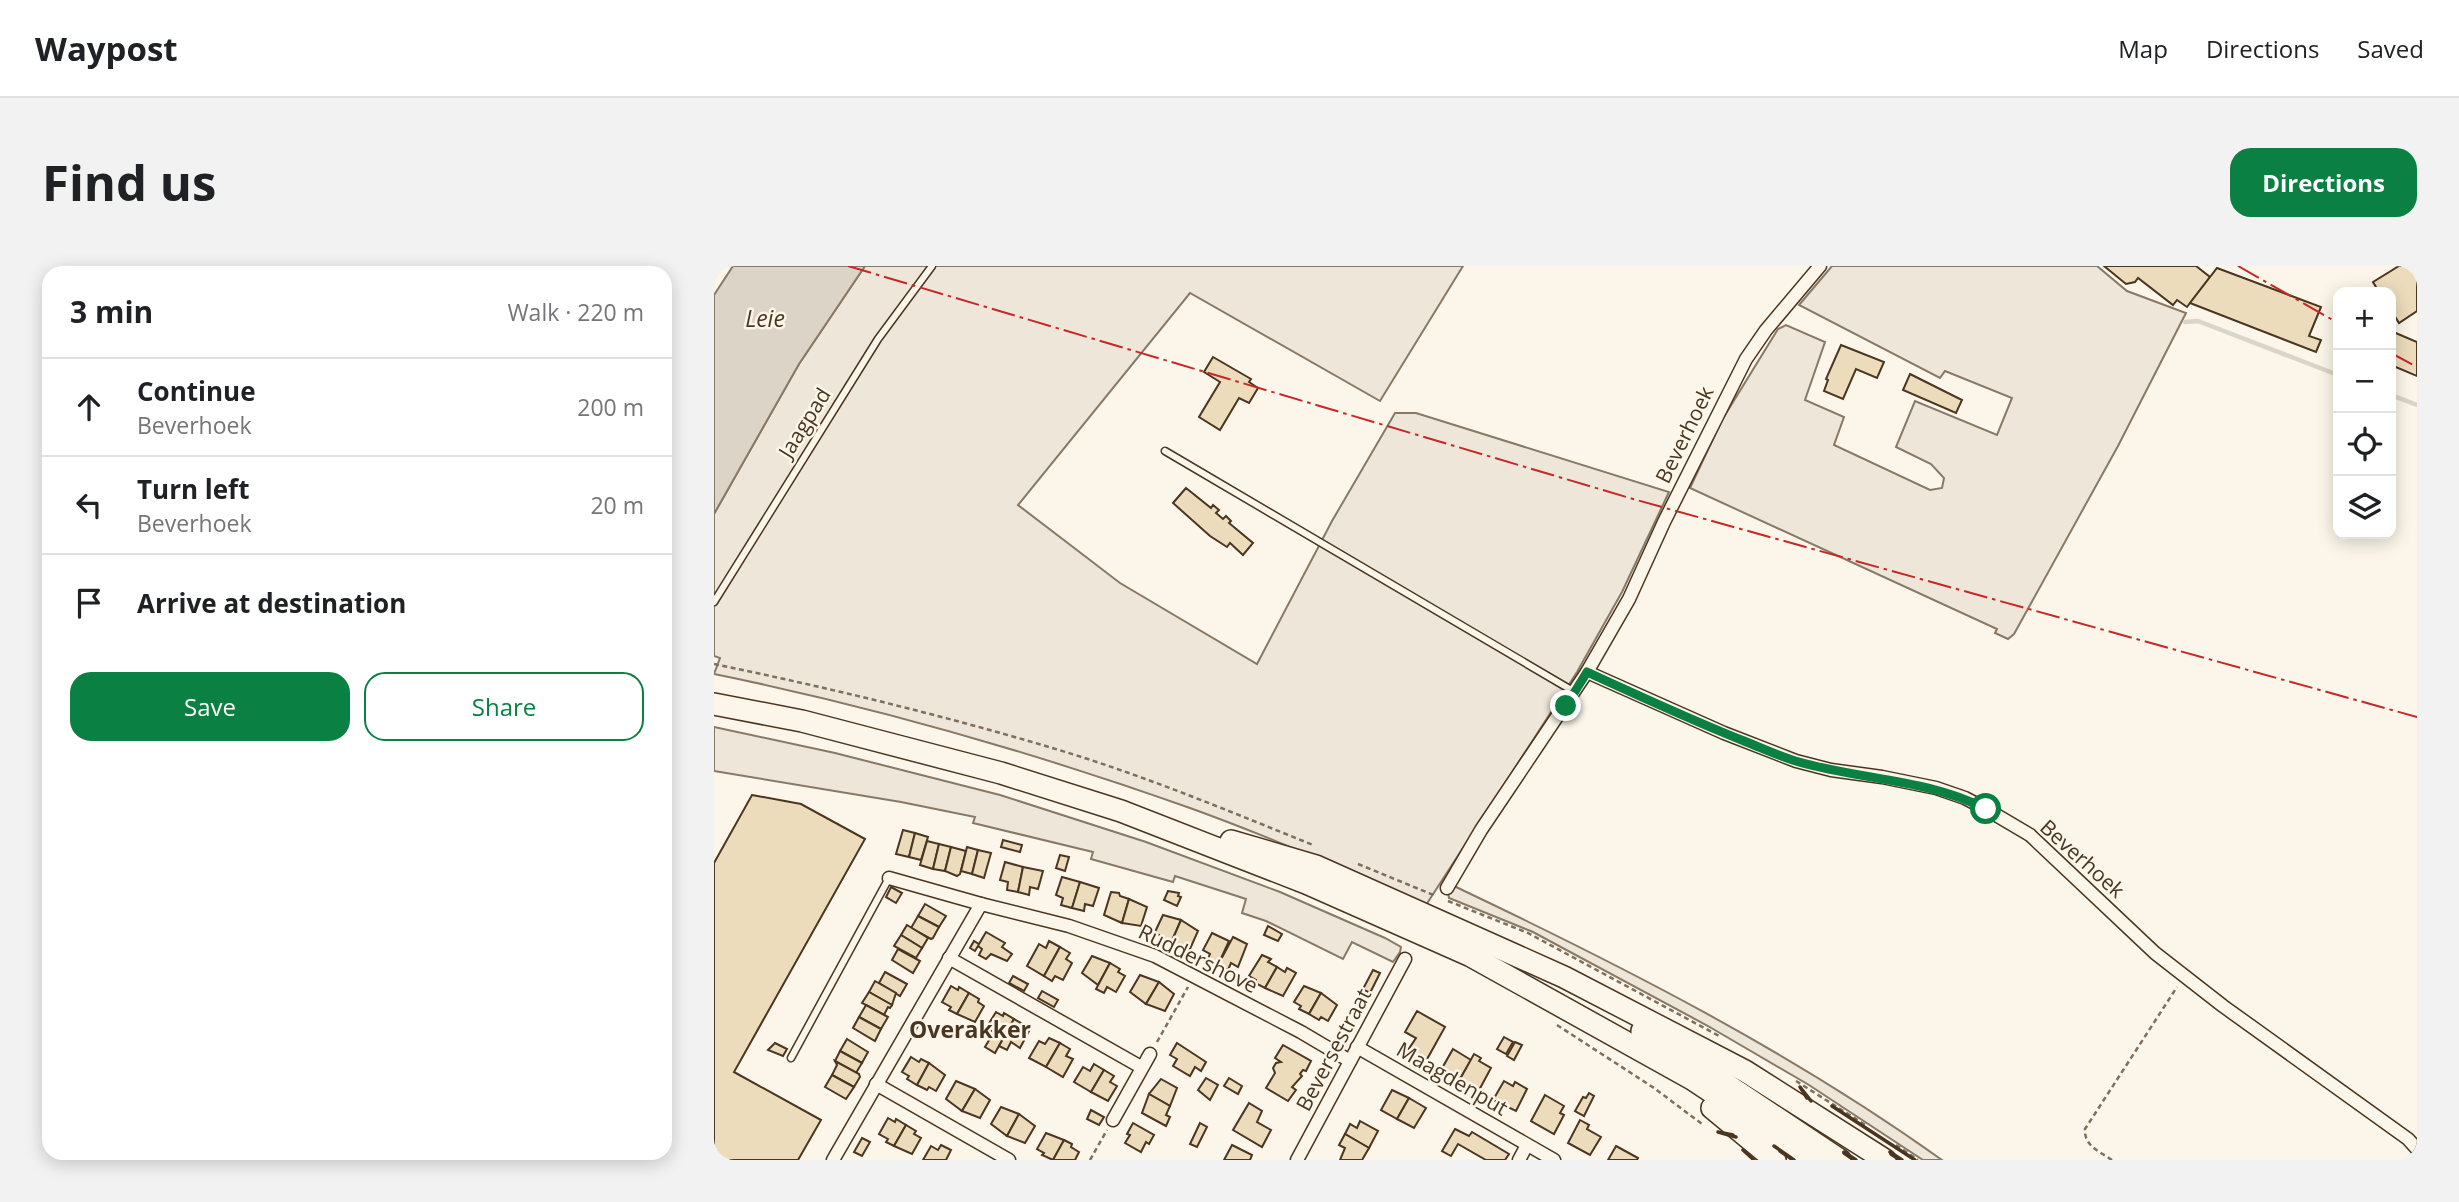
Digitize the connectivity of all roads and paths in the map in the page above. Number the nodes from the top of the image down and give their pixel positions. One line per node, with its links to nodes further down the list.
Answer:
1 (932, 266): 4 (lane, Jaagpad)
2 (1820, 266): 5 (street, Beverhoek)
3 (1164, 451): 6 (lane)
4 (714, 602)
5 (1587, 672): 6 (street, Beverhoek); 16 (street, Beverhoek)
6 (1574, 692): 10 (street, Beverhoek)
7 (714, 704): 8 (main road)
8 (1121, 811): 12 (main road); 18 (main road)
9 (890, 878): 11 (street, Ruddershove); 21 (lane)
10 (1447, 888)
11 (981, 904): 13 (street); 15 (street, Ruddershove)
12 (1492, 945): 37 (main road); 38 (main road)
13 (950, 958): 23 (street); 24 (street)
14 (1405, 959): 19 (street, Beversestraat)
15 (1195, 976): 20 (path); 22 (street, Ruddershove)
16 (2185, 976): 28 (street, Beverhoek); 39 (path)
17 (1553, 1023): 26 (path)
18 (1606, 1031): 35 (main road); 36 (main road)
19 (1357, 1047): 22 (street, Beversestraat); 27 (street, Maagdenput)
20 (1150, 1054): 23 (street)
21 (791, 1058)
22 (1350, 1061): 32 (street, Beversestraat)
23 (1142, 1067): 25 (street)
24 (876, 1084): 29 (street); 30 (street)
25 (1113, 1120): 31 (path)
26 (1706, 1127)
27 (1527, 1145): 33 (street); 34 (street, Maagdenput)
28 (2417, 1149)
29 (833, 1160)
30 (1009, 1160)
31 (1090, 1160)
32 (1297, 1160)
33 (1519, 1160)
34 (1554, 1160)
35 (1775, 1160)
36 (1814, 1160)
37 (1840, 1160)
38 (1885, 1160)
39 (2112, 1160)

